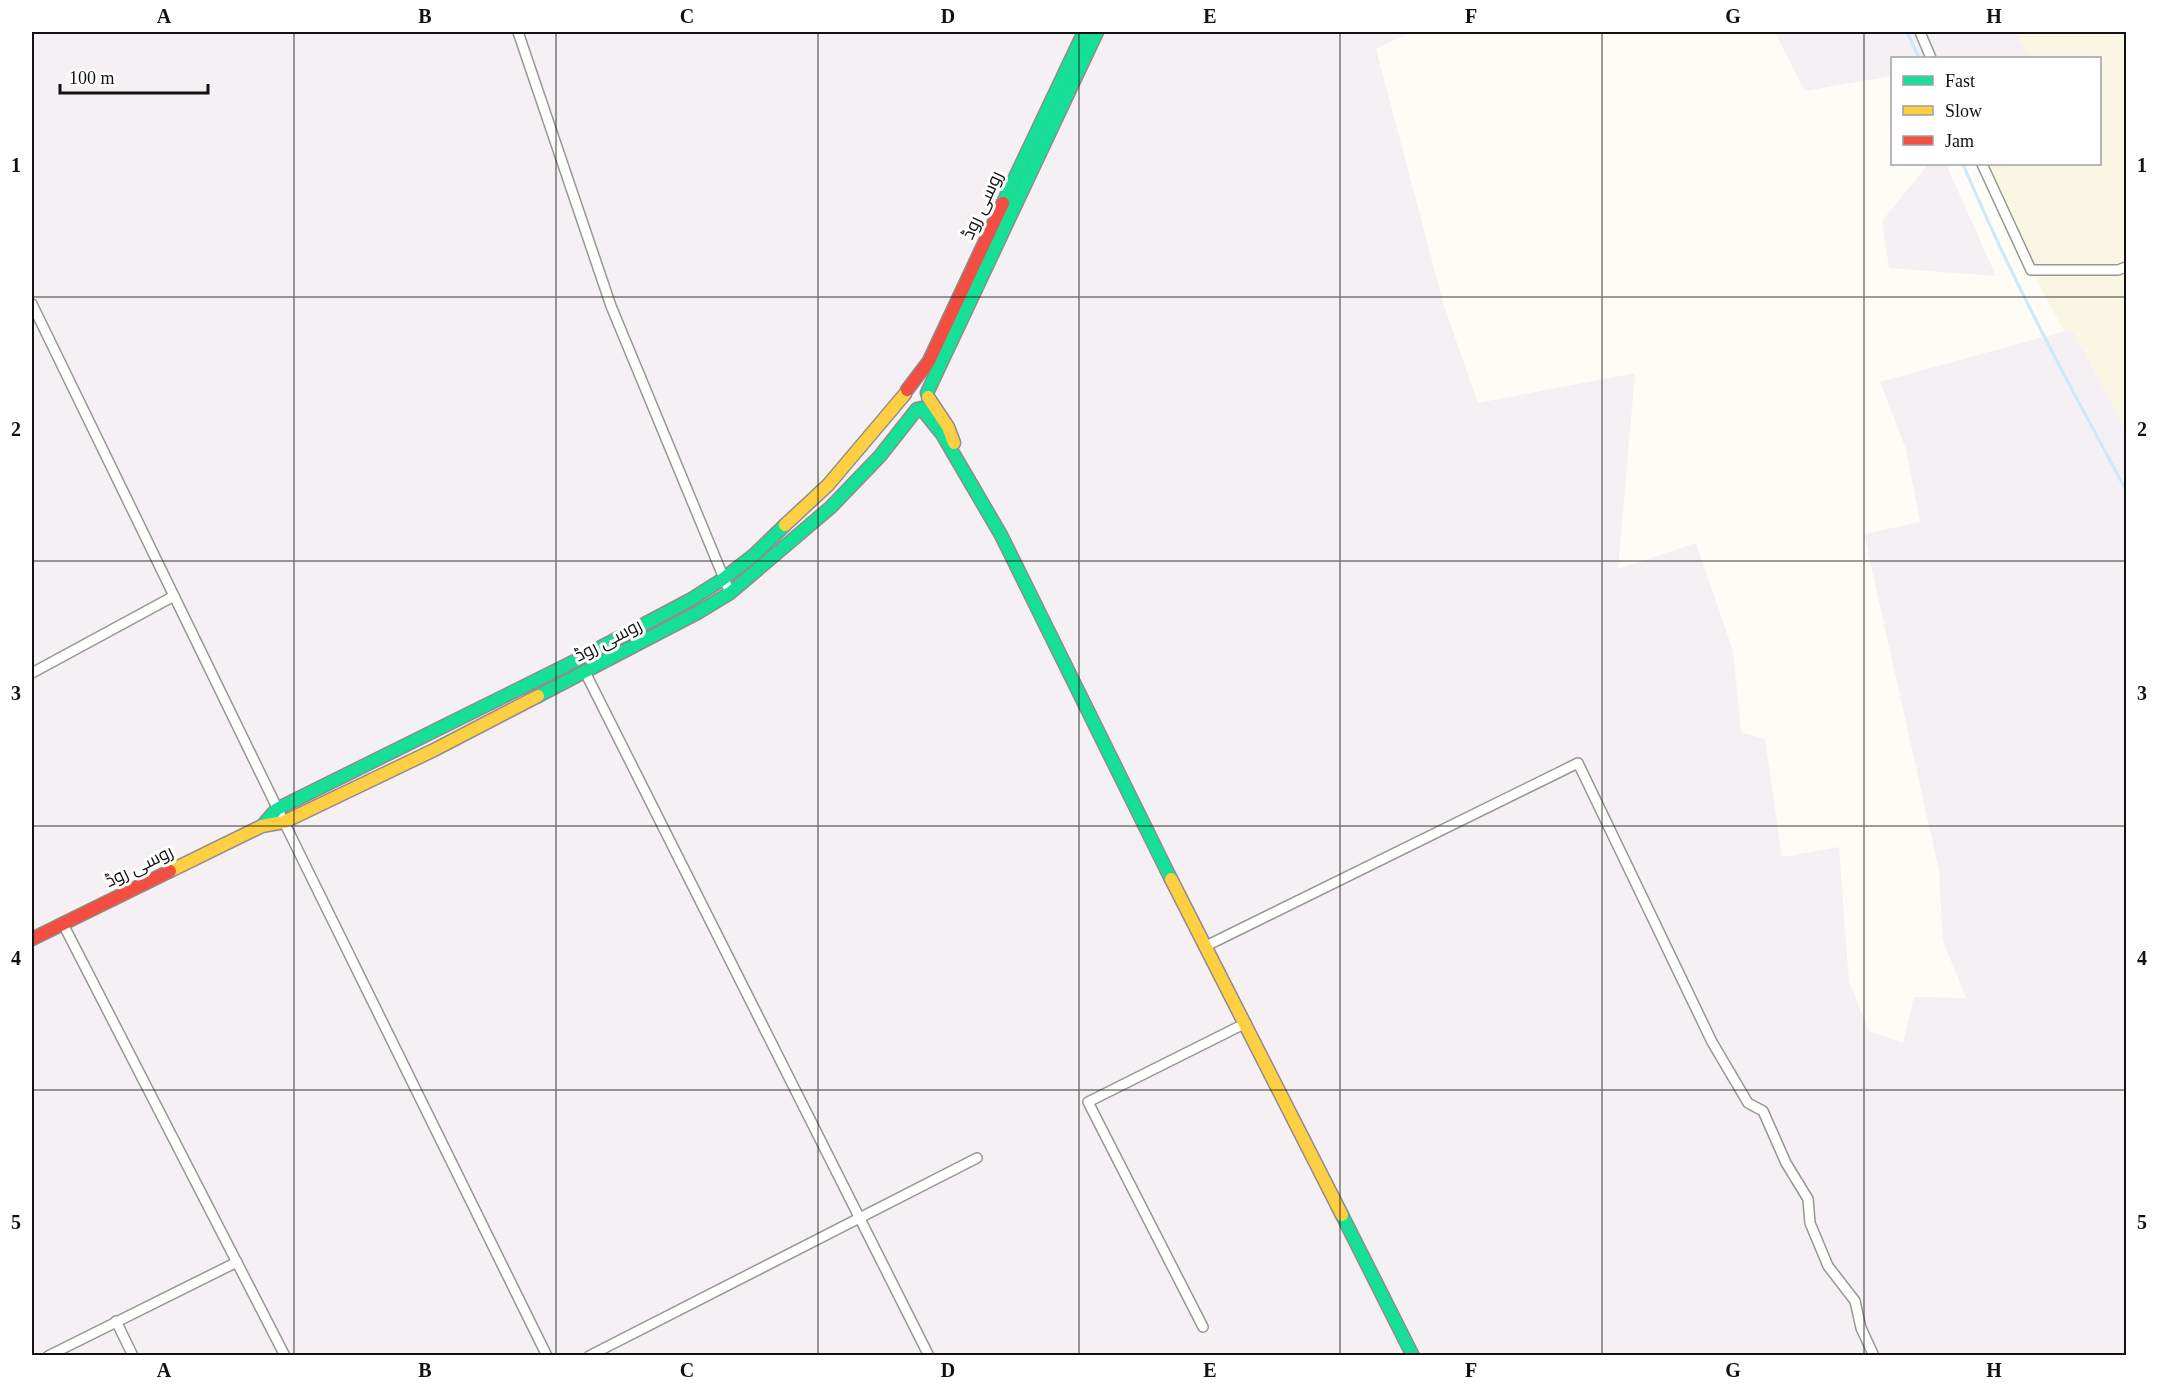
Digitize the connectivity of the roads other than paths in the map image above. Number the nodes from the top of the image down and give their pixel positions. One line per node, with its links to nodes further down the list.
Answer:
1 (518, 32): 11 (street)
2 (1084, 32): 9 (main road, روسی روڈ)
3 (1097, 32): 10 (main road, روسی روڈ)
4 (1920, 32): 5 (street)
5 (1931, 57)
6 (1982, 165): 7 (street)
7 (2127, 267)
8 (32, 304): 13 (street)
9 (906, 392): 10 (main road); 10 (main road); 11 (main road, روسی روڈ)
10 (923, 402): 12 (main road, روسی روڈ); 21 (main road)
11 (723, 579): 12 (street); 16 (main road, روسی روڈ)
12 (730, 593): 14 (main road, روسی روڈ)
13 (174, 596): 15 (street); 16 (street)
14 (585, 672): 17 (main road, روسی روڈ); 24 (street)
15 (32, 673)
16 (277, 809): 17 (street); 18 (main road, روسی روڈ)
17 (284, 822): 18 (main road, روسی روڈ); 31 (street)
18 (262, 826): 19 (main road, روسی روڈ)
19 (63, 924): 20 (main road, روسی روڈ); 25 (street)
20 (32, 939)
21 (1206, 946): 22 (main road); 35 (street)
22 (1246, 1023): 27 (street); 34 (main road)
23 (977, 1158): 24 (street)
24 (860, 1219): 32 (street); 33 (street)
25 (237, 1262): 26 (street); 30 (street)
26 (116, 1321): 28 (street); 29 (street)
27 (1203, 1327)
28 (48, 1356)
29 (133, 1356)
30 (285, 1356)
31 (547, 1356)
32 (589, 1356)
33 (928, 1356)
34 (1413, 1356)
35 (1874, 1356)

